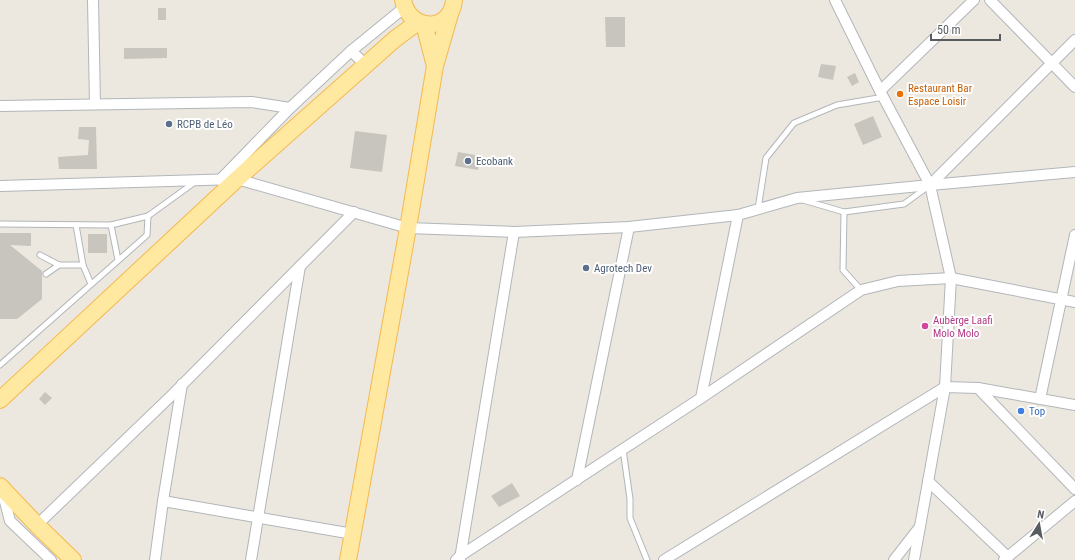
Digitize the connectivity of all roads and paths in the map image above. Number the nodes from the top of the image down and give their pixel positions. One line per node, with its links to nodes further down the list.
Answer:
1 (93, 0): 16 (street)
2 (835, 0): 15 (street)
3 (974, 0): 15 (street)
4 (990, 0): 11 (street)
5 (404, 3): 7 (main road); 8 (main road); 10 (street)
6 (452, 7): 7 (main road); 13 (main road)
7 (421, 23): 8 (main road); 13 (main road)
8 (395, 39): 12 (main road)
9 (1075, 40): 11 (street)
10 (351, 51): 12 (street); 18 (street)
11 (1052, 63): 14 (street); 23 (street)
12 (366, 65): 20 (main road)
13 (435, 66): 35 (main road)
14 (1075, 87)
15 (882, 94): 23 (street); 26 (lane)
16 (95, 104): 17 (street); 18 (street)
17 (0, 106)
18 (290, 108): 22 (street)
19 (1075, 172): 23 (street)
20 (237, 179): 22 (street); 27 (street); 55 (main road)
21 (197, 180): 22 (street); 24 (street); 30 (lane)
22 (220, 180)
23 (930, 185): 25 (street); 28 (lane); 44 (street)
24 (0, 186)
25 (797, 198): 26 (street); 28 (lane)
26 (757, 210): 29 (street)
27 (354, 212): 35 (street); 42 (street)
28 (844, 212): 46 (lane)
29 (738, 215): 34 (street); 53 (street)
30 (148, 216): 33 (lane); 39 (lane)
31 (0, 224): 32 (lane)
32 (76, 225): 33 (lane); 41 (lane)
33 (111, 225): 39 (lane)
34 (628, 227): 36 (street); 58 (street)
35 (408, 228): 36 (street); 67 (main road)
36 (514, 232): 68 (street)
37 (1075, 235): 47 (street)
38 (40, 255): 40 (lane)
39 (118, 260): 45 (lane)
40 (60, 265): 41 (lane); 43 (lane)
41 (82, 265): 45 (lane)
42 (300, 266): 50 (street); 64 (street)
43 (46, 274)
44 (951, 278): 46 (street); 47 (street); 51 (street)
45 (91, 284): 49 (lane)
46 (861, 290): 53 (street)
47 (1061, 299): 48 (street); 54 (street)
48 (1075, 302)
49 (0, 365)
50 (182, 384): 62 (street); 65 (street)
51 (945, 387): 52 (street); 59 (street); 76 (street)
52 (978, 388): 54 (street); 61 (street)
53 (701, 398): 57 (street)
54 (1040, 398): 56 (street)
55 (0, 400)
56 (1075, 405)
57 (623, 449): 58 (street); 75 (lane)
58 (577, 480): 68 (street)
59 (928, 481): 66 (street); 69 (street)
60 (0, 487): 65 (main road); 70 (street)
61 (1075, 489)
62 (163, 501): 64 (street); 72 (street)
63 (1075, 501): 69 (street)
64 (258, 517): 67 (street); 73 (street)
65 (37, 525): 71 (main road)
66 (920, 527): 77 (street); 78 (street)
67 (353, 534): 74 (main road)
68 (459, 559)
69 (1006, 559)
70 (51, 560)
71 (73, 560)
72 (155, 560)
73 (251, 560)
74 (348, 560)
75 (647, 560)
76 (664, 560)
77 (894, 560)
78 (914, 560)

